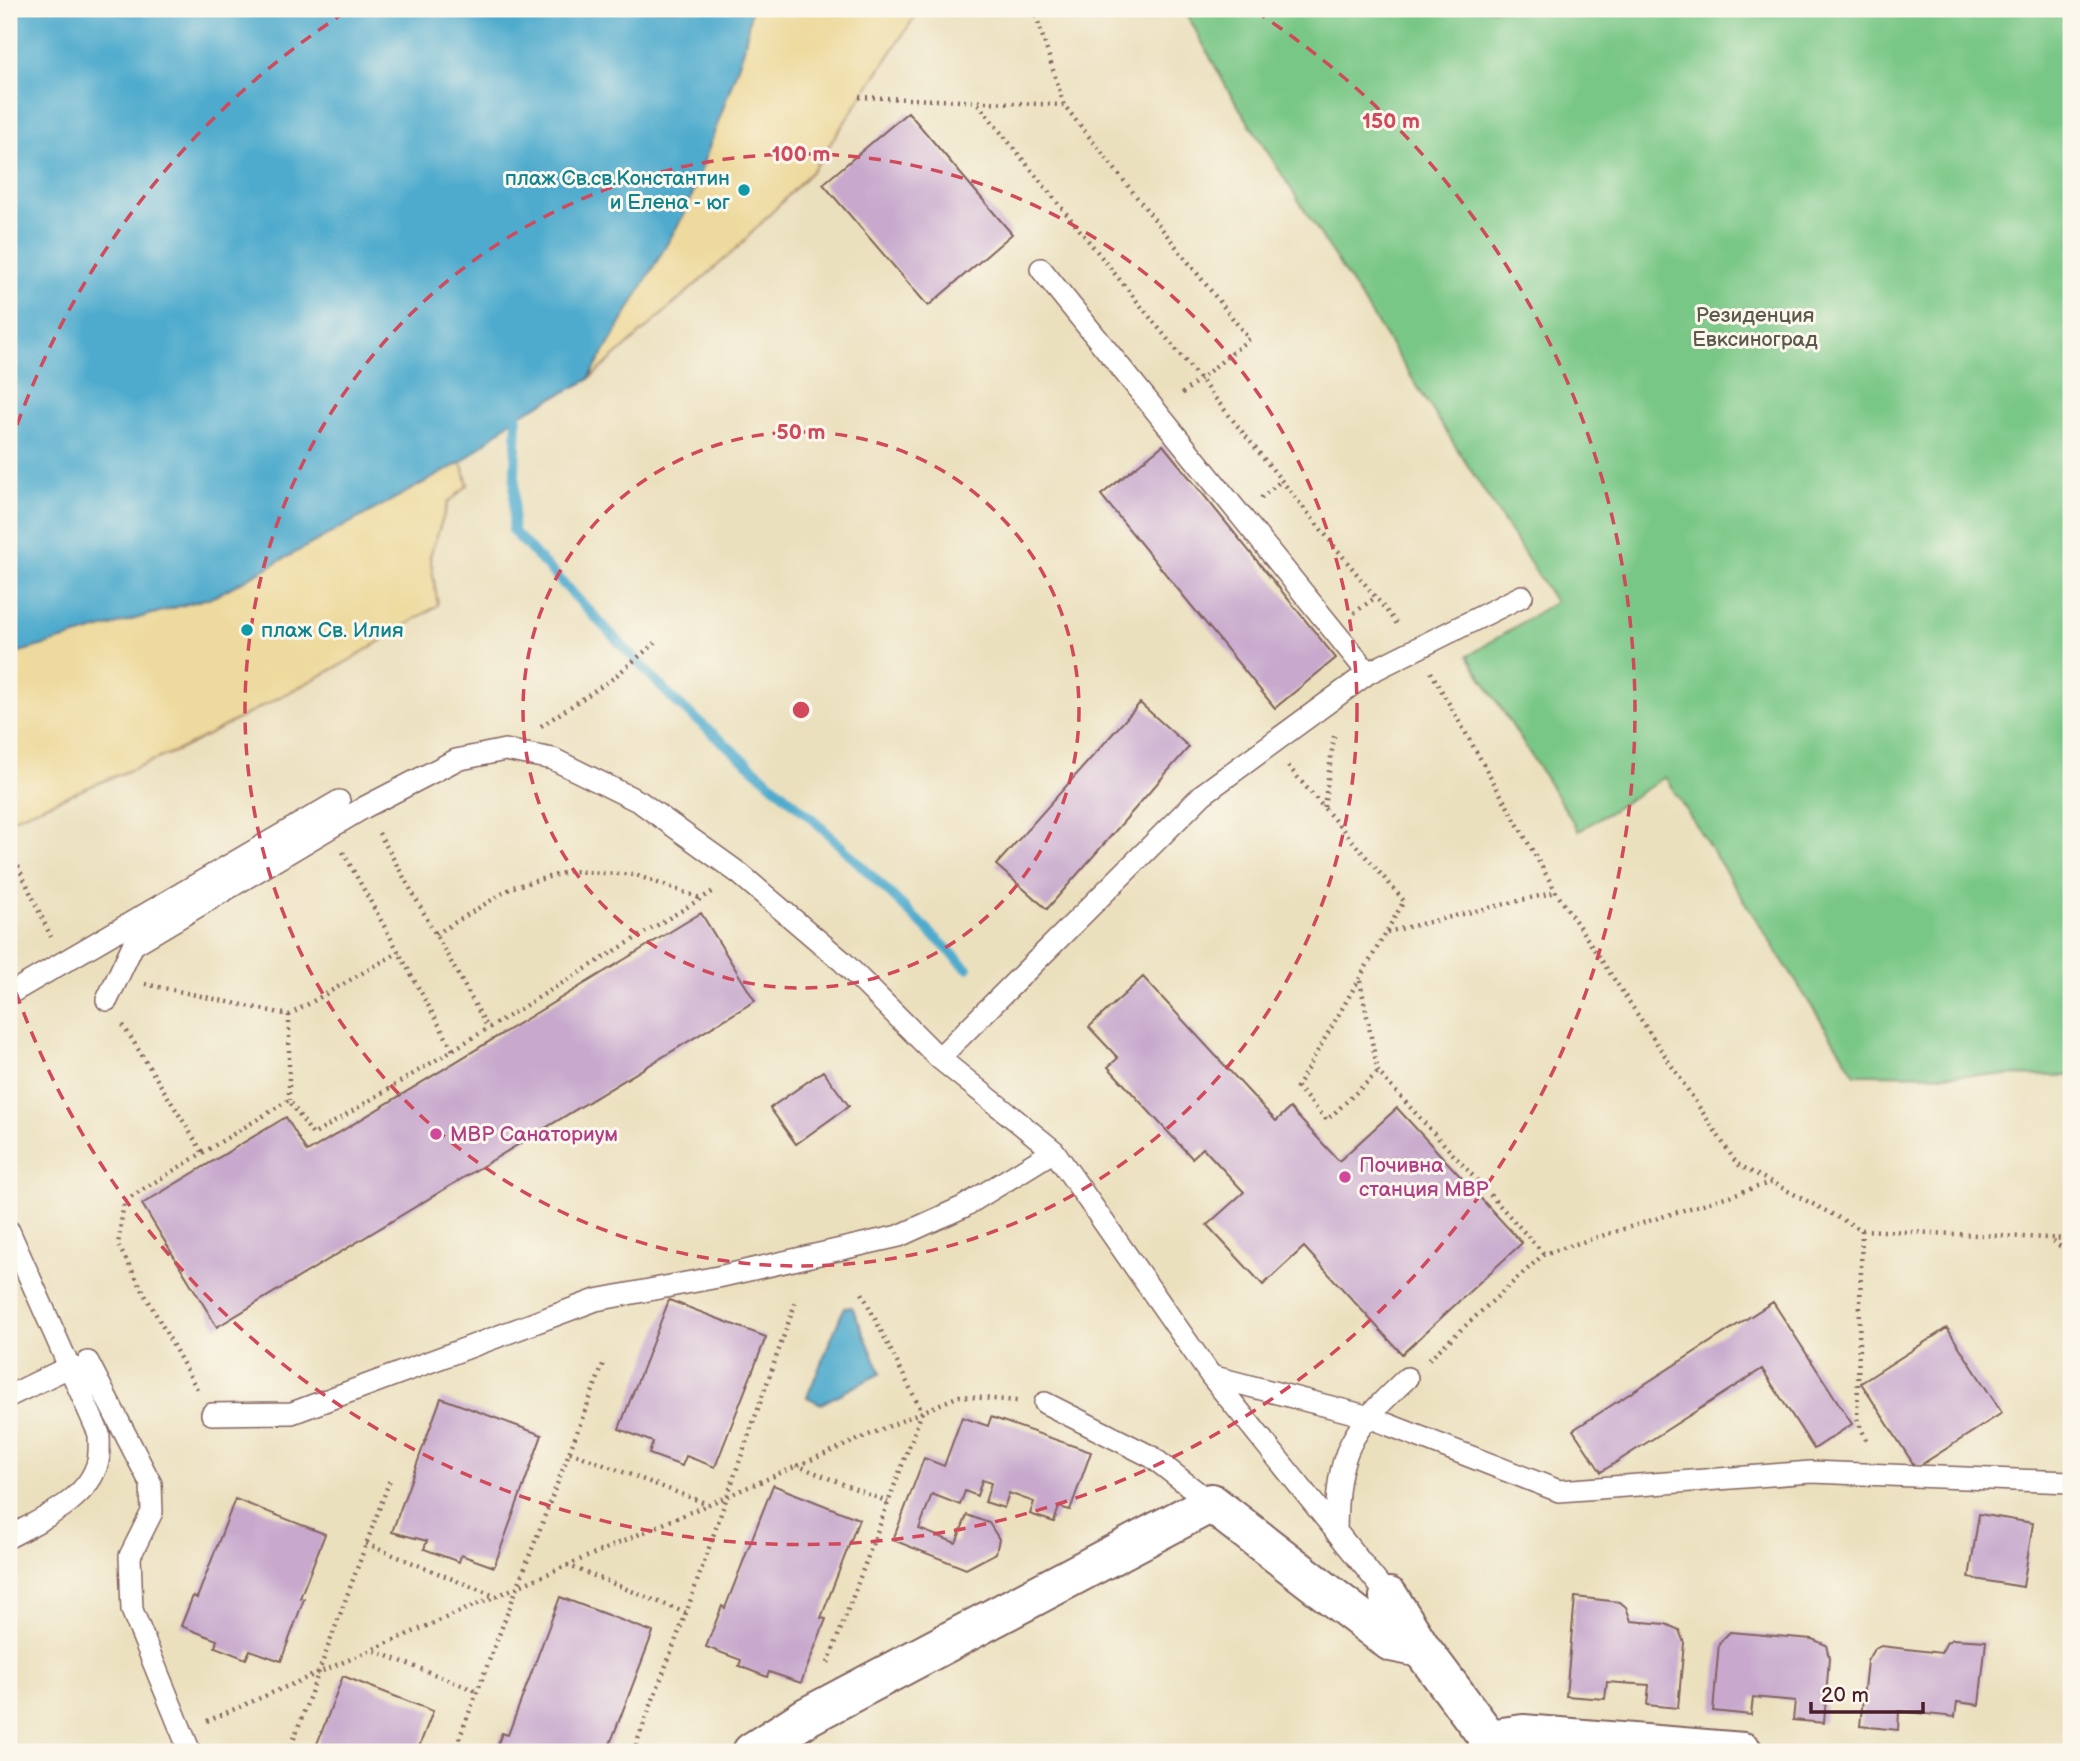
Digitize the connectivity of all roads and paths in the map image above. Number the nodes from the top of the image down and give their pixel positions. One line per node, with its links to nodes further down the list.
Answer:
1 (1034, 9): 4 (path)
2 (859, 97): 3 (path)
3 (978, 104): 4 (path); 6 (path)
4 (1063, 105): 6 (path)
5 (1041, 269): 10 (lane)
6 (1200, 379): 9 (path)
7 (1522, 596): 9 (lane)
8 (655, 643): 13 (path)
9 (1417, 649): 10 (lane); 20 (path)
10 (1368, 673): 11 (lane)
11 (1340, 695): 12 (lane); 16 (path)
12 (1270, 745): 16 (path); 33 (lane)
13 (506, 750): 15 (lane); 19 (lane)
14 (339, 801): 25 (lane)
15 (365, 807): 17 (lane); 23 (path)
16 (1324, 808): 22 (path)
17 (330, 828): 24 (path); 26 (lane)
18 (9, 847): 25 (path)
19 (740, 874): 21 (path); 33 (lane)
20 (1556, 892): 22 (path); 38 (path)
21 (701, 898): 23 (path); 31 (path)
22 (1387, 933): 27 (path)
23 (436, 934): 31 (path)
24 (399, 952): 30 (path); 32 (path)
25 (64, 963): 28 (lane)
26 (117, 978): 29 (lane); 30 (path)
27 (1360, 980): 34 (path); 34 (path)
28 (9, 993)
29 (107, 1000): 37 (path)
30 (289, 1015): 35 (path)
31 (488, 1028): 32 (path)
32 (453, 1050): 35 (path)
33 (939, 1058): 36 (lane)
34 (1378, 1072): 43 (path)
35 (289, 1100): 37 (path)
36 (1054, 1151): 49 (lane); 54 (lane)
37 (203, 1153): 54 (path)
38 (1773, 1182): 39 (path); 43 (path)
39 (1863, 1230): 42 (path); 58 (path)
40 (9, 1231): 48 (lane)
41 (2071, 1239): 42 (path)
42 (2052, 1240): 44 (path)
43 (1544, 1254): 50 (path)
44 (2071, 1255)
45 (861, 1291): 53 (path)
46 (796, 1301): 61 (path)
47 (604, 1362): 56 (path)
48 (79, 1364): 51 (lane); 66 (lane); 78 (lane)
49 (1211, 1376): 55 (lane); 65 (lane)
50 (1408, 1378): 55 (lane)
51 (9, 1396)
52 (1045, 1403): 53 (path); 63 (lane)
53 (922, 1412): 57 (path); 62 (path)
54 (212, 1414)
55 (1366, 1416): 58 (lane); 65 (lane)
56 (570, 1452): 64 (path); 69 (path)
57 (796, 1465): 61 (path); 62 (path)
58 (1880, 1474): 60 (lane)
59 (391, 1477): 67 (path)
60 (2071, 1482)
61 (728, 1494): 64 (path); 72 (path)
62 (888, 1502): 77 (path)
63 (1211, 1503): 73 (street); 77 (street)
64 (709, 1504): 68 (path)
65 (1336, 1532): 71 (lane)
66 (9, 1537)
67 (366, 1544): 70 (path); 75 (path)
68 (567, 1565): 69 (path); 72 (path)
69 (517, 1589): 70 (path); 76 (path)
70 (498, 1597): 74 (path)
71 (1388, 1597): 73 (street)
72 (686, 1613): 83 (path)
73 (1421, 1648): 79 (street)
74 (375, 1651): 75 (path); 76 (path)
75 (317, 1676): 78 (path); 81 (path)
76 (477, 1691): 82 (path)
77 (808, 1716): 84 (street)
78 (181, 1731): 80 (lane)
79 (1491, 1746): 85 (street)
80 (190, 1752)
81 (289, 1752)
82 (454, 1752)
83 (633, 1752)
84 (752, 1752)
85 (1743, 1752)

